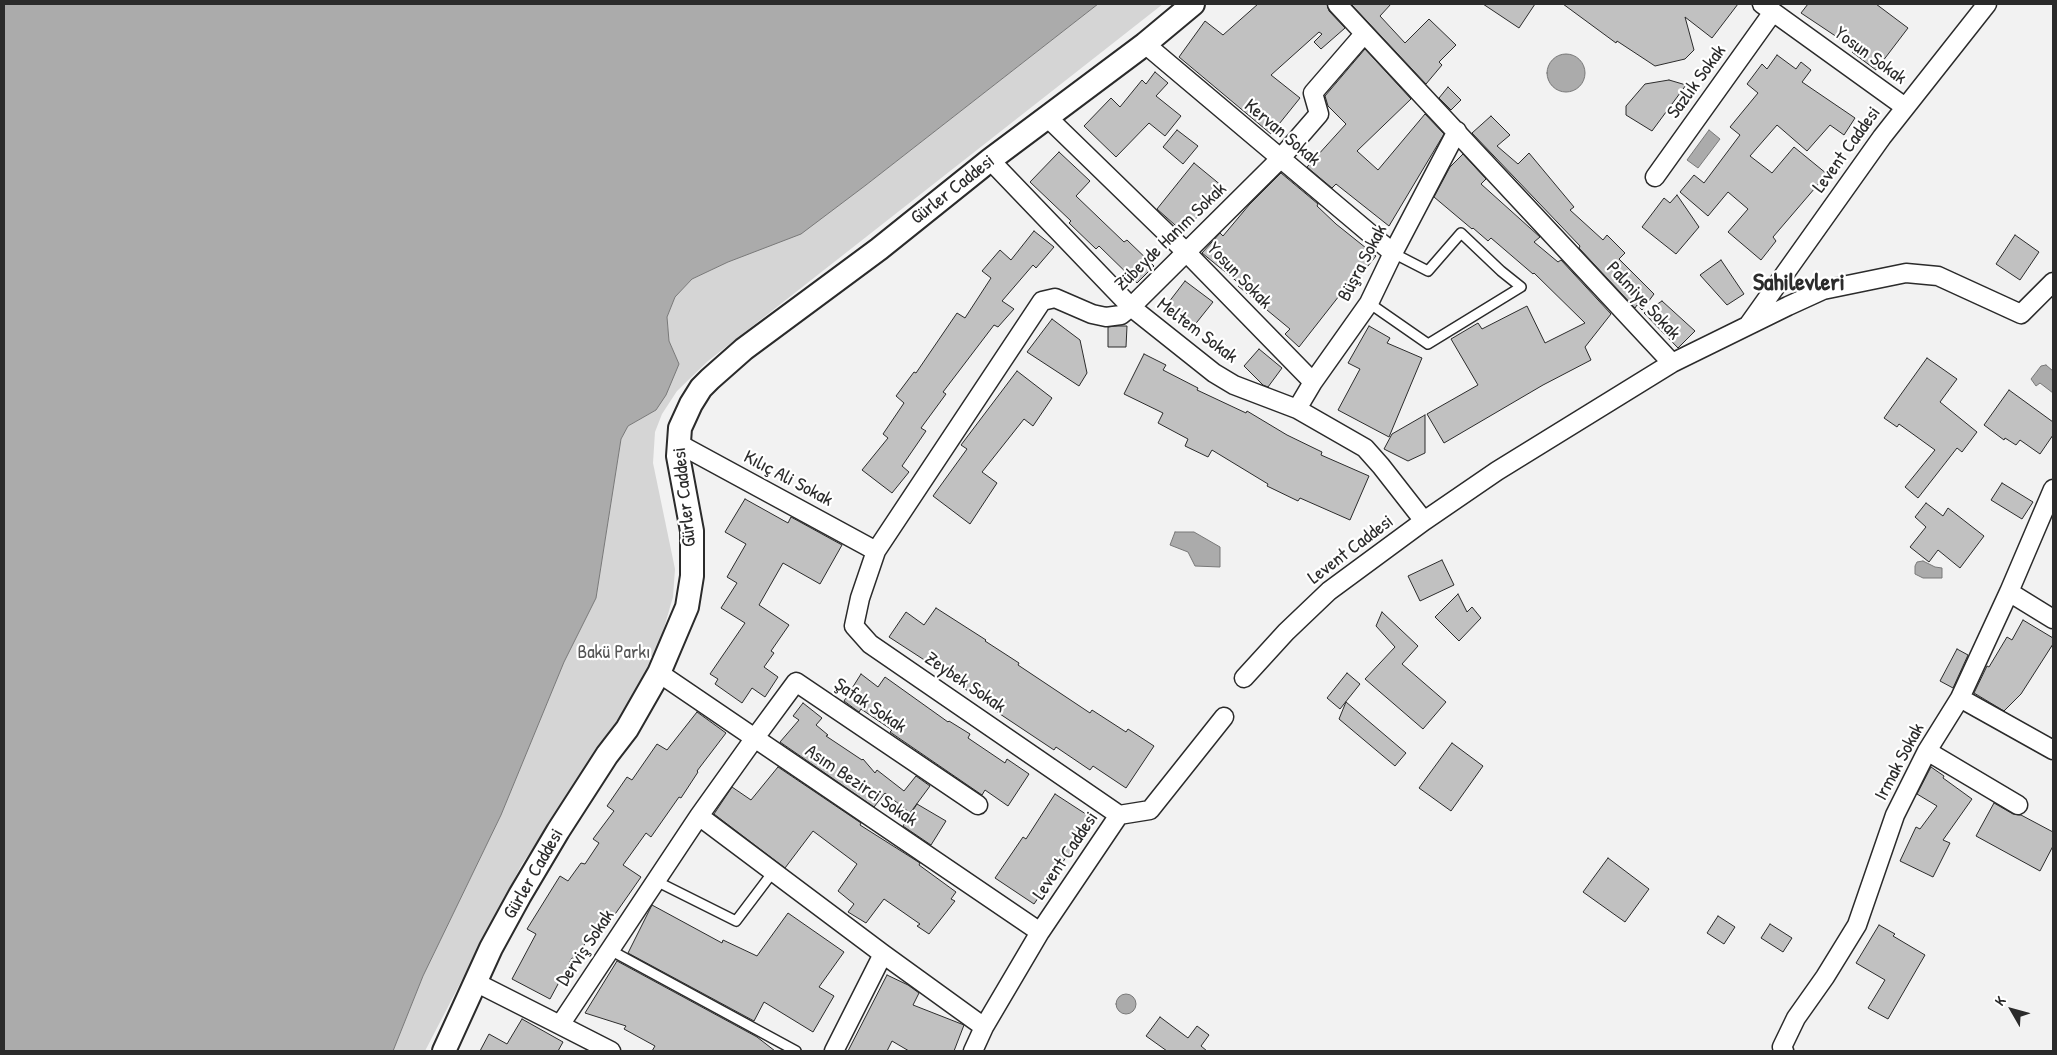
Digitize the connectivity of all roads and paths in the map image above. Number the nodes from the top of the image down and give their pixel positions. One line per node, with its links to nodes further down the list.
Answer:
1 (1193, 4): 6 (street, Gürler Caddesi)
2 (1337, 4): 5 (street, Palmiye Sokak)
3 (1986, 4): 7 (street, Levent Caddesi)
4 (1768, 8): 7 (street, Yosun Sokak); 12 (street, Sazlık Sokak)
5 (1364, 34): 9 (street, Palmiye Sokak); 10 (street, Zübeyde Hanım Sokak)
6 (1145, 44): 8 (street, Gürler Caddesi); 10 (street, Kervan Sokak)
7 (1905, 107): 18 (street, Levent Caddesi)
8 (1048, 117): 11 (street, Gürler Caddesi); 13 (street, Yosun Sokak)
9 (1457, 131): 14 (street, Büşra Sokak); 19 (street, Palmiye Sokak)
10 (1280, 159): 13 (street, Zübeyde Hanım Sokak); 14 (street, Kervan Sokak)
11 (990, 160): 17 (street, Meltem Sokak); 22 (street, Gürler Caddesi)
12 (1655, 177)
13 (1187, 253): 17 (street, Zübeyde Hanım Sokak); 20 (street, Yosun Sokak)
14 (1393, 253): 16 (street, Büşra Sokak); 16 (lane)
15 (2053, 282): 18 (street, Palmiye Sokak)
16 (1369, 303): 20 (street, Büşra Sokak)
17 (1131, 307): 21 (street, Meltem Sokak); 25 (street, Zübeyde Hanım Sokak)
18 (1747, 326): 19 (street, Palmiye Sokak)
19 (1672, 363): 24 (street, Levent Caddesi)
20 (1313, 382): 21 (street, Büşra Sokak)
21 (1297, 409): 24 (street, Meltem Sokak)
22 (679, 444): 25 (street, Kılıç Ali Sokak); 28 (street, Gürler Caddesi)
23 (2053, 489): 26 (street, Irmak Sokak)
24 (1424, 521): 29 (street, Levent Caddesi)
25 (876, 551): 37 (street, Zeybek Sokak)
26 (2009, 592): 27 (street); 30 (street, Irmak Sokak)
27 (2053, 619)
28 (659, 673): 32 (street, Asım Bezirci Sokak); 44 (street, Gürler Caddesi)
29 (1244, 678)
30 (1960, 698): 33 (street); 34 (street, Irmak Sokak)
31 (1224, 717): 37 (street, Levent Caddesi)
32 (754, 739): 35 (street, Şafak Sokak); 38 (street, Derviş Sokak); 41 (street, Asım Bezirci Sokak)
33 (2053, 750)
34 (1927, 751): 36 (street); 52 (street, Irmak Sokak)
35 (978, 805)
36 (2018, 805)
37 (1119, 815): 41 (street, Levent Caddesi)
38 (699, 816): 39 (street); 40 (street, Derviş Sokak)
39 (773, 872): 40 (lane); 43 (street)
40 (656, 881): 42 (street, Derviş Sokak)
41 (1040, 932): 46 (street, Levent Caddesi)
42 (610, 950): 45 (street, Derviş Sokak); 49 (lane)
43 (883, 954): 46 (street); 50 (street)
44 (475, 982): 45 (street); 47 (street, Gürler Caddesi)
45 (560, 1025): 48 (street)
46 (984, 1027): 51 (street, Levent Caddesi)
47 (444, 1051)
48 (612, 1051)
49 (796, 1051)
50 (834, 1051)
51 (973, 1051)
52 (1784, 1051)

